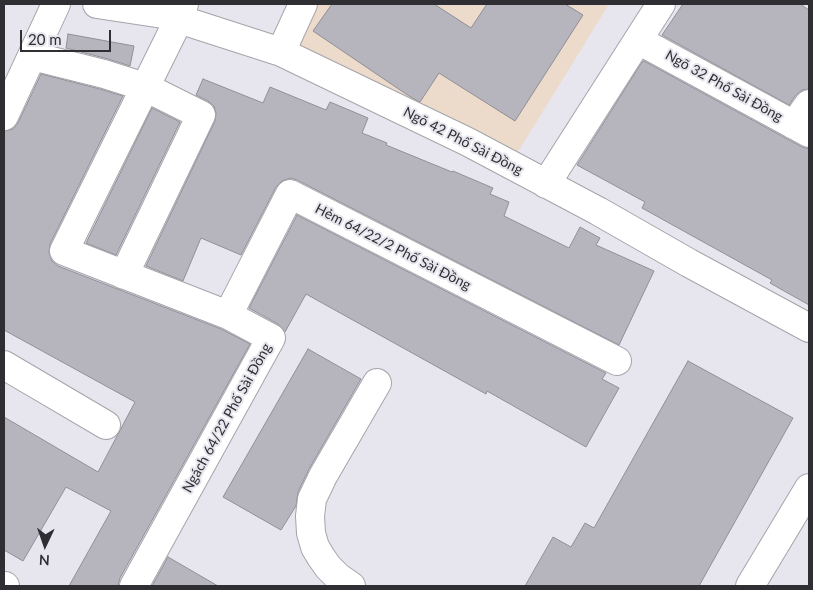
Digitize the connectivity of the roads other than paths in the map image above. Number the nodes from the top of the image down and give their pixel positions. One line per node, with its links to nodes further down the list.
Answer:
1 (56, 4): 8 (street)
2 (97, 4): 5 (street, Ngõ 42 Phố Sài Đồng)
3 (304, 4): 7 (street)
4 (661, 4): 6 (street)
5 (181, 11): 7 (street, Ngõ 42 Phố Sài Đồng); 9 (street)
6 (638, 40): 11 (street, Ngõ 32 Phố Sài Đồng); 12 (street)
7 (281, 52): 12 (street, Ngõ 42 Phố Sài Đồng)
8 (32, 56): 9 (street); 10 (street)
9 (145, 87): 13 (street); 13 (street, Ngách 64/22 Phố Sài Đồng)
10 (4, 116)
11 (804, 121)
12 (546, 184): 15 (street, Ngõ 42 Phố Sài Đồng)
13 (124, 275): 14 (street, Ngách 64/22 Phố Sài Đồng)
14 (228, 315): 16 (street, Hẻm 64/22/2 Phố Sài Đồng); 21 (street, Ngách 64/22 Phố Sài Đồng)
15 (809, 328)
16 (617, 361)
17 (4, 365): 19 (street)
18 (377, 383): 22 (street)
19 (106, 425)
20 (809, 488): 23 (street)
21 (134, 586)
22 (351, 586)
23 (750, 586)

